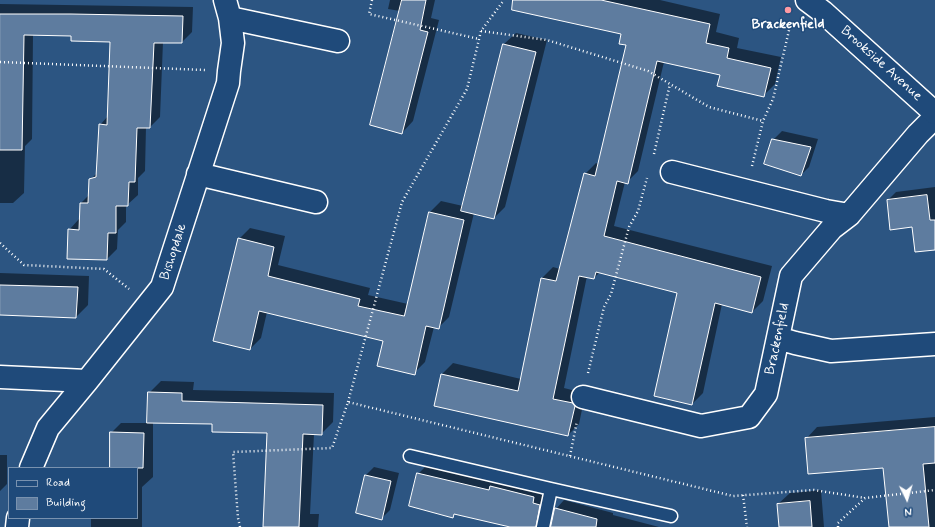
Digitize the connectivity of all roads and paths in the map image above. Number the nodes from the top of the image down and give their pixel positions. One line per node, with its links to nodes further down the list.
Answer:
1 (372, 0): 7 (path)
2 (504, 0): 6 (path)
3 (807, 0): 12 (street, Brookside Avenue)
4 (228, 9): 8 (street); 10 (street, Bishopdale)
5 (790, 26): 14 (path)
6 (481, 31): 7 (path); 11 (path)
7 (479, 39): 29 (path)
8 (338, 41)
9 (0, 62): 10 (path)
10 (229, 71): 18 (street, Bishopdale)
11 (670, 84): 14 (path); 15 (path)
12 (935, 113)
13 (935, 117): 21 (street, Brackenfield)
14 (763, 121): 19 (path)
15 (653, 157)
16 (649, 171): 28 (path)
17 (672, 172): 19 (street)
18 (198, 174): 20 (street); 23 (street, Bishopdale)
19 (746, 190): 21 (street)
20 (316, 202)
21 (849, 215): 24 (street, Brackenfield)
22 (0, 243): 23 (path)
23 (148, 305): 27 (street, Bishopdale)
24 (778, 338): 25 (street); 28 (street, Brackenfield)
25 (935, 344)
26 (0, 377): 27 (street)
27 (87, 381): 32 (street, Bishopdale)
28 (583, 397): 31 (path)
29 (348, 402)
30 (410, 456): 33 (lane)
31 (570, 456)
32 (31, 467)
33 (551, 489): 36 (lane); 37 (lane)
34 (935, 490): 39 (path)
35 (743, 495): 38 (path)
36 (671, 516)
37 (543, 527)
38 (747, 527)
39 (838, 527)

